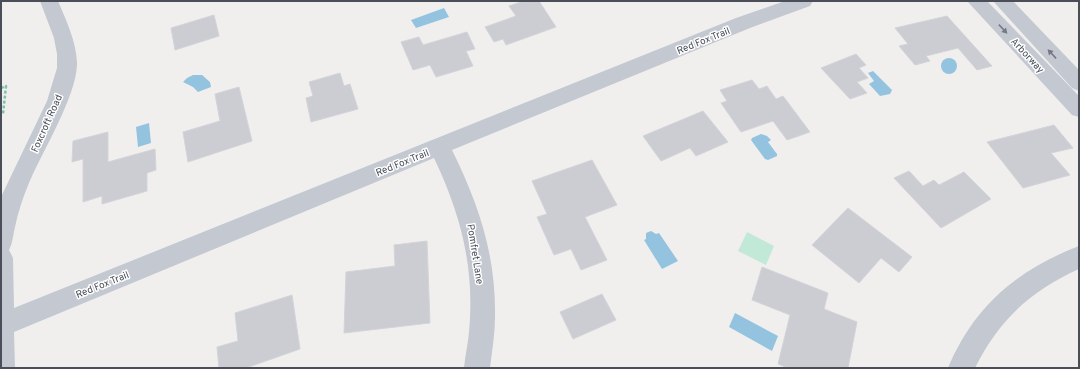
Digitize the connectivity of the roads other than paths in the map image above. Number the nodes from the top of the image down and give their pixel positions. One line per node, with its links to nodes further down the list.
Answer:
1 (49, 1): 8 (street, Foxcroft Road)
2 (804, 1): 7 (street, Red Fox Trail)
3 (976, 1): 6 (street, Arborway, one-way to 6)
4 (1002, 1): 5 (street, Arborway, one-way to 4)
5 (1079, 83)
6 (1079, 109)
7 (440, 147): 11 (street, Red Fox Trail); 13 (street, Pomfret Lane)
8 (1, 243)
9 (1079, 257): 14 (street)
10 (1, 258): 11 (street)
11 (1, 324): 12 (street)
12 (2, 368)
13 (477, 368)
14 (961, 368)

